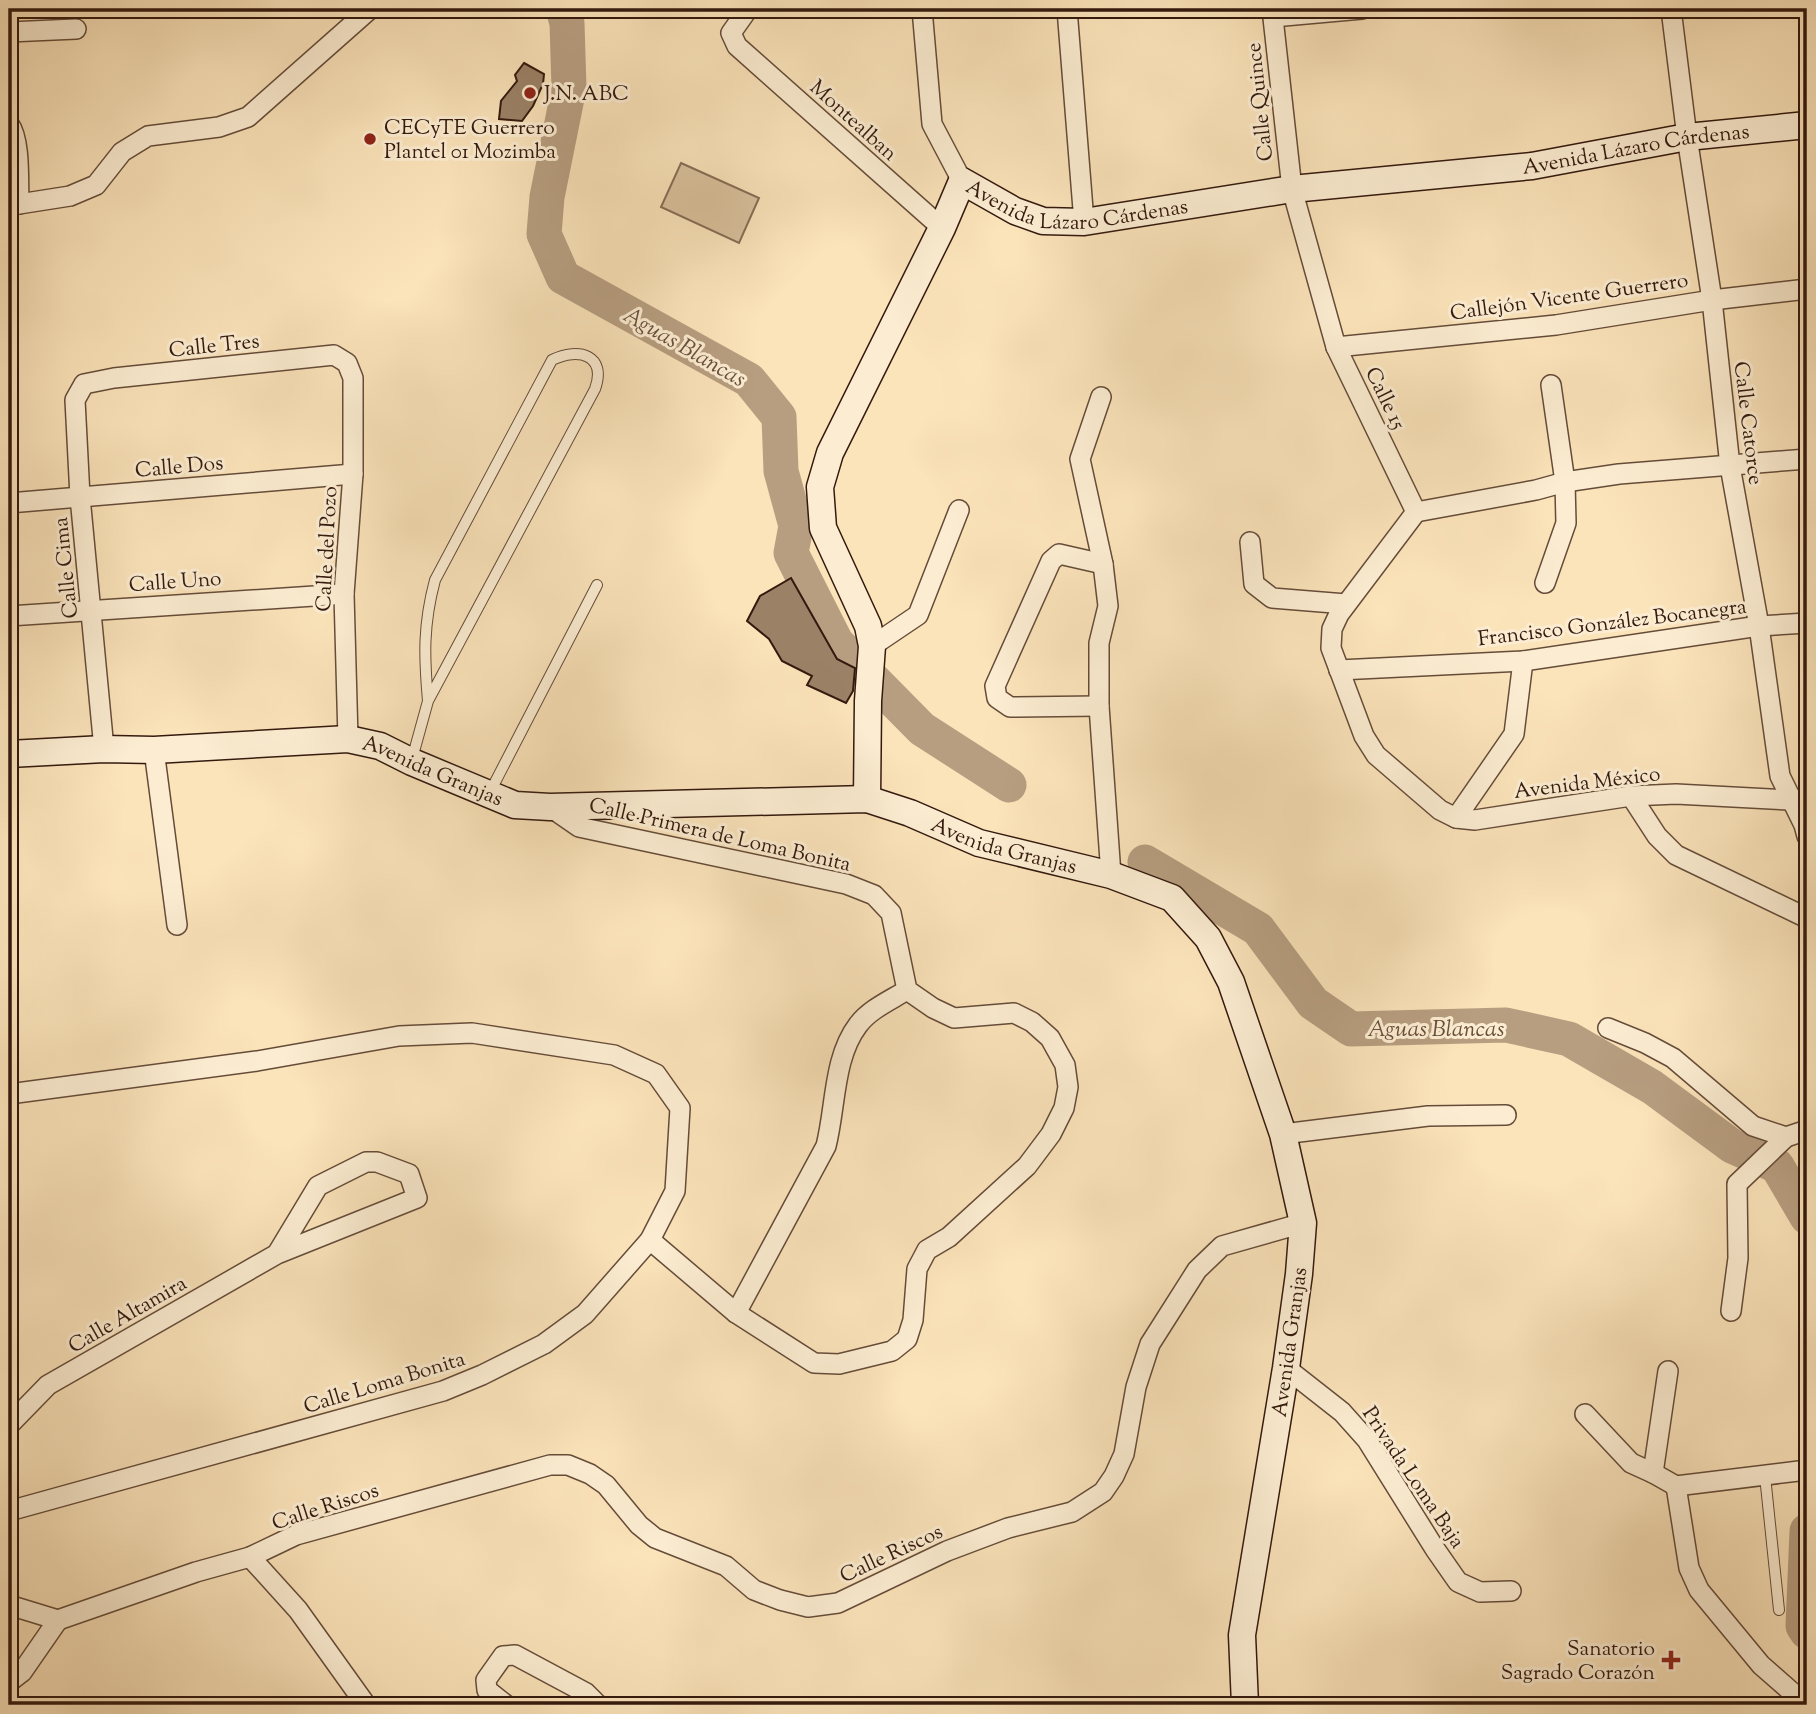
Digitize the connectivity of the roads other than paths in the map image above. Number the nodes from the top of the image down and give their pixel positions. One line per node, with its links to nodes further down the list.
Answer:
1 (370, 9): 15 (street)
2 (748, 9): 17 (street, Montealban)
3 (922, 9): 13 (street)
4 (1067, 9): 16 (street)
5 (1362, 9): 7 (street)
6 (1671, 9): 12 (street, Calle Catorce)
7 (1273, 13): 14 (street, Calle Quince)
8 (76, 29): 9 (street)
9 (9, 32)
10 (9, 124): 15 (street)
11 (1807, 125): 12 (main road, Avenida Lázaro Cárdenas)
12 (1687, 137): 14 (main road, Avenida Lázaro Cárdenas); 19 (street, Calle Catorce)
13 (962, 181): 16 (main road, Avenida Lázaro Cárdenas); 17 (main road, Avenida Lázaro Cárdenas)
14 (1292, 190): 16 (main road, Avenida Lázaro Cárdenas); 20 (street, Calle 15)
15 (14, 204)
16 (1084, 222)
17 (942, 228): 43 (main road, Avenida Lázaro Cárdenas)
18 (1807, 289): 19 (street, Callejón Vicente Guerrero)
19 (1712, 299): 20 (street, Callejón Vicente Guerrero); 26 (street, Calle Catorce)
20 (1336, 347): 32 (street, Calle 15)
21 (347, 363): 22 (street, Calle Tres); 27 (street, Calle del Pozo)
22 (84, 384): 29 (street, Calle Cima)
23 (1551, 385): 28 (street)
24 (1101, 397): 34 (street)
25 (1807, 458): 26 (street)
26 (1730, 466): 28 (street); 42 (street, Calle Catorce)
27 (353, 474): 29 (street, Calle Dos); 37 (street, Calle del Pozo)
28 (1564, 482): 32 (street); 35 (street)
29 (80, 497): 30 (street, Calle Dos); 39 (street, Calle Cima)
30 (9, 503)
31 (959, 510): 43 (street)
32 (1416, 512): 38 (street)
33 (1250, 542): 38 (street)
34 (1102, 564): 47 (street); 47 (street)
35 (1545, 583)
36 (597, 584): 53 (lane)
37 (344, 594): 39 (street, Calle Uno); 48 (street, Calle del Pozo)
38 (1346, 604): 45 (street)
39 (92, 609): 40 (street, Calle Uno); 49 (street, Calle Cima)
40 (9, 616)
41 (1807, 623): 42 (street, Francisco González Bocanegra)
42 (1759, 626): 44 (street, Francisco González Bocanegra); 56 (street, Calle Catorce)
43 (872, 646): 55 (main road, Avenida Lázaro Cárdenas)
44 (1523, 661): 45 (street, Francisco González Bocanegra); 58 (street)
45 (1339, 670): 58 (street)
46 (428, 701): 46 (lane); 52 (lane)
47 (1099, 706): 60 (street)
48 (348, 739): 50 (main road, Avenida Granjas); 52 (main road, Avenida Granjas)
49 (104, 748): 50 (main road, Avenida Granjas); 51 (main road, Avenida Granjas)
50 (154, 750): 62 (street)
51 (9, 754)
52 (412, 762): 53 (main road, Avenida Granjas)
53 (489, 796): 57 (main road, Avenida Granjas)
54 (1631, 796): 56 (street, Avenida México); 58 (street, Avenida México); 61 (street)
55 (867, 799): 57 (main road, Avenida Granjas); 60 (main road, Avenida Granjas)
56 (1799, 799): 59 (street, Calle Catorce)
57 (550, 807): 63 (street, Calle Primera de Loma Bonita)
58 (1456, 818)
59 (1807, 836)
60 (1111, 876): 68 (main road, Avenida Granjas)
61 (1807, 918)
62 (177, 925)
63 (907, 990): 74 (street); 74 (street)
64 (1608, 1028): 69 (street)
65 (9, 1094): 71 (street, Calle Loma Bonita)
66 (1506, 1115): 68 (street)
67 (1807, 1130): 69 (street)
68 (1283, 1134): 70 (main road, Avenida Granjas)
69 (1785, 1137): 73 (street)
70 (1303, 1223): 75 (main road, Avenida Granjas); 84 (street, Calle Riscos)
71 (650, 1240): 74 (street); 83 (street, Calle Loma Bonita)
72 (277, 1254): 72 (street, Calle Altamira); 78 (street, Calle Altamira)
73 (1731, 1311)
74 (736, 1313)
75 (1286, 1368): 85 (street, Privada Loma Baja); 94 (main road, Avenida Granjas)
76 (1668, 1371): 80 (street)
77 (1585, 1414): 80 (street)
78 (9, 1425)
79 (1801, 1471): 81 (street)
80 (1653, 1474): 82 (street)
81 (1765, 1476): 82 (street); 87 (lane)
82 (1676, 1486): 90 (street)
83 (9, 1511)
84 (250, 1557): 88 (street, Calle Riscos); 91 (street)
85 (1511, 1591)
86 (9, 1605): 88 (street)
87 (1779, 1609)
88 (58, 1620): 89 (street)
89 (9, 1682)
90 (1807, 1701)
91 (366, 1705)
92 (506, 1705): 93 (street)
93 (598, 1705)
94 (1245, 1705)

